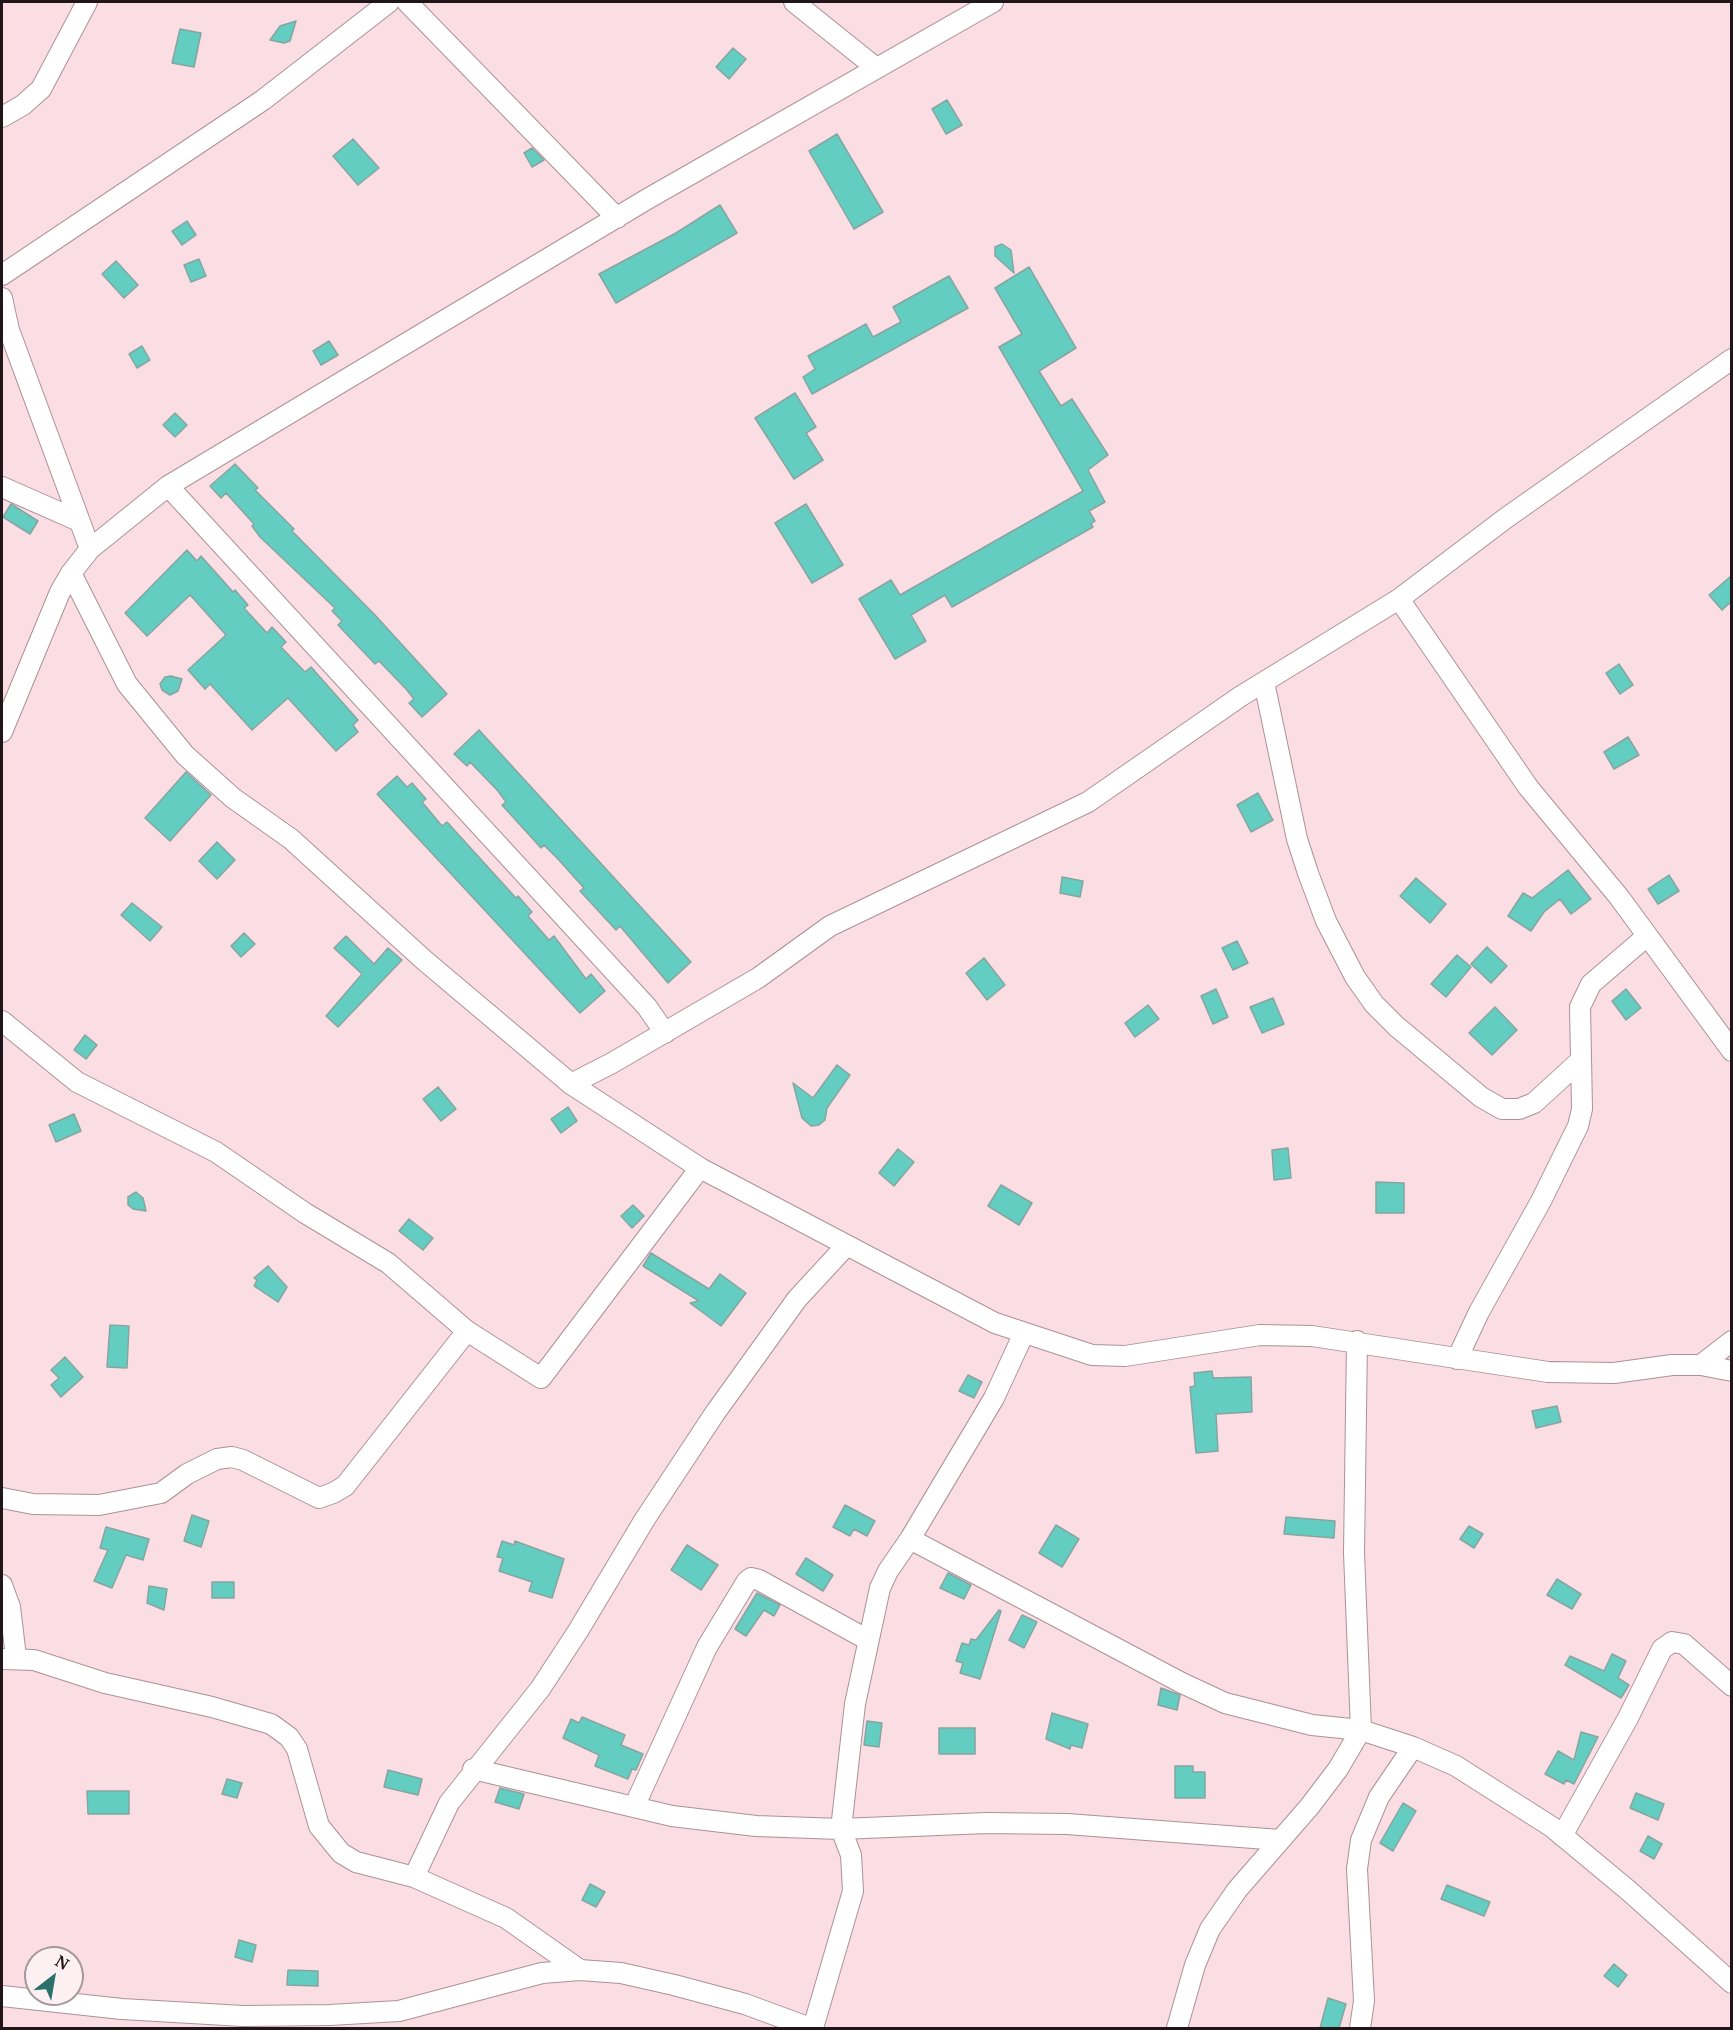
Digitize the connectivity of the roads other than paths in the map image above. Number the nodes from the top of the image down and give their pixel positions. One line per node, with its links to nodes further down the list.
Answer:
1 (87, 2): 7 (street)
2 (389, 2): 9 (street)
3 (407, 2): 8 (street)
4 (794, 2): 6 (street)
5 (993, 2): 6 (street)
6 (875, 67): 8 (street)
7 (2, 117)
8 (617, 218): 12 (street)
9 (2, 275)
10 (2, 298): 14 (street)
11 (1731, 359): 17 (street)
12 (168, 486): 15 (street); 22 (street)
13 (2, 487): 14 (street)
14 (79, 521): 15 (street)
15 (90, 549): 16 (street)
16 (71, 573): 19 (street); 25 (street)
17 (1399, 599): 18 (street); 20 (street)
18 (1263, 682): 22 (street); 24 (street)
19 (2, 732)
20 (1647, 936): 23 (street); 24 (street)
21 (2, 1021): 28 (street)
22 (665, 1033): 25 (street)
23 (1731, 1051)
24 (1581, 1060): 32 (street)
25 (571, 1084): 26 (street)
26 (700, 1168): 27 (street); 28 (street)
27 (846, 1246): 29 (street); 43 (street)
28 (467, 1331): 35 (street)
29 (1024, 1333): 30 (street); 36 (street)
30 (1357, 1341): 32 (street); 41 (street)
31 (1731, 1341): 33 (street)
32 (1457, 1359): 33 (street)
33 (1701, 1365): 34 (street)
34 (1731, 1371)
35 (2, 1498)
36 (910, 1539): 38 (street); 41 (street)
37 (2, 1585): 39 (street)
38 (868, 1640): 44 (street); 45 (street)
39 (8, 1658): 48 (street)
40 (1731, 1686): 46 (street)
41 (1361, 1731): 42 (street); 47 (street)
42 (1413, 1747): 46 (street); 54 (street)
43 (474, 1769): 44 (street); 48 (street)
44 (634, 1807): 45 (street)
45 (841, 1829): 47 (street); 52 (street)
46 (1562, 1836): 50 (street)
47 (1280, 1840): 53 (street)
48 (414, 1877): 49 (street)
49 (580, 1970): 51 (street); 52 (street)
50 (1731, 1983)
51 (2, 1996)
52 (812, 2028)
53 (1177, 2028)
54 (1360, 2028)

